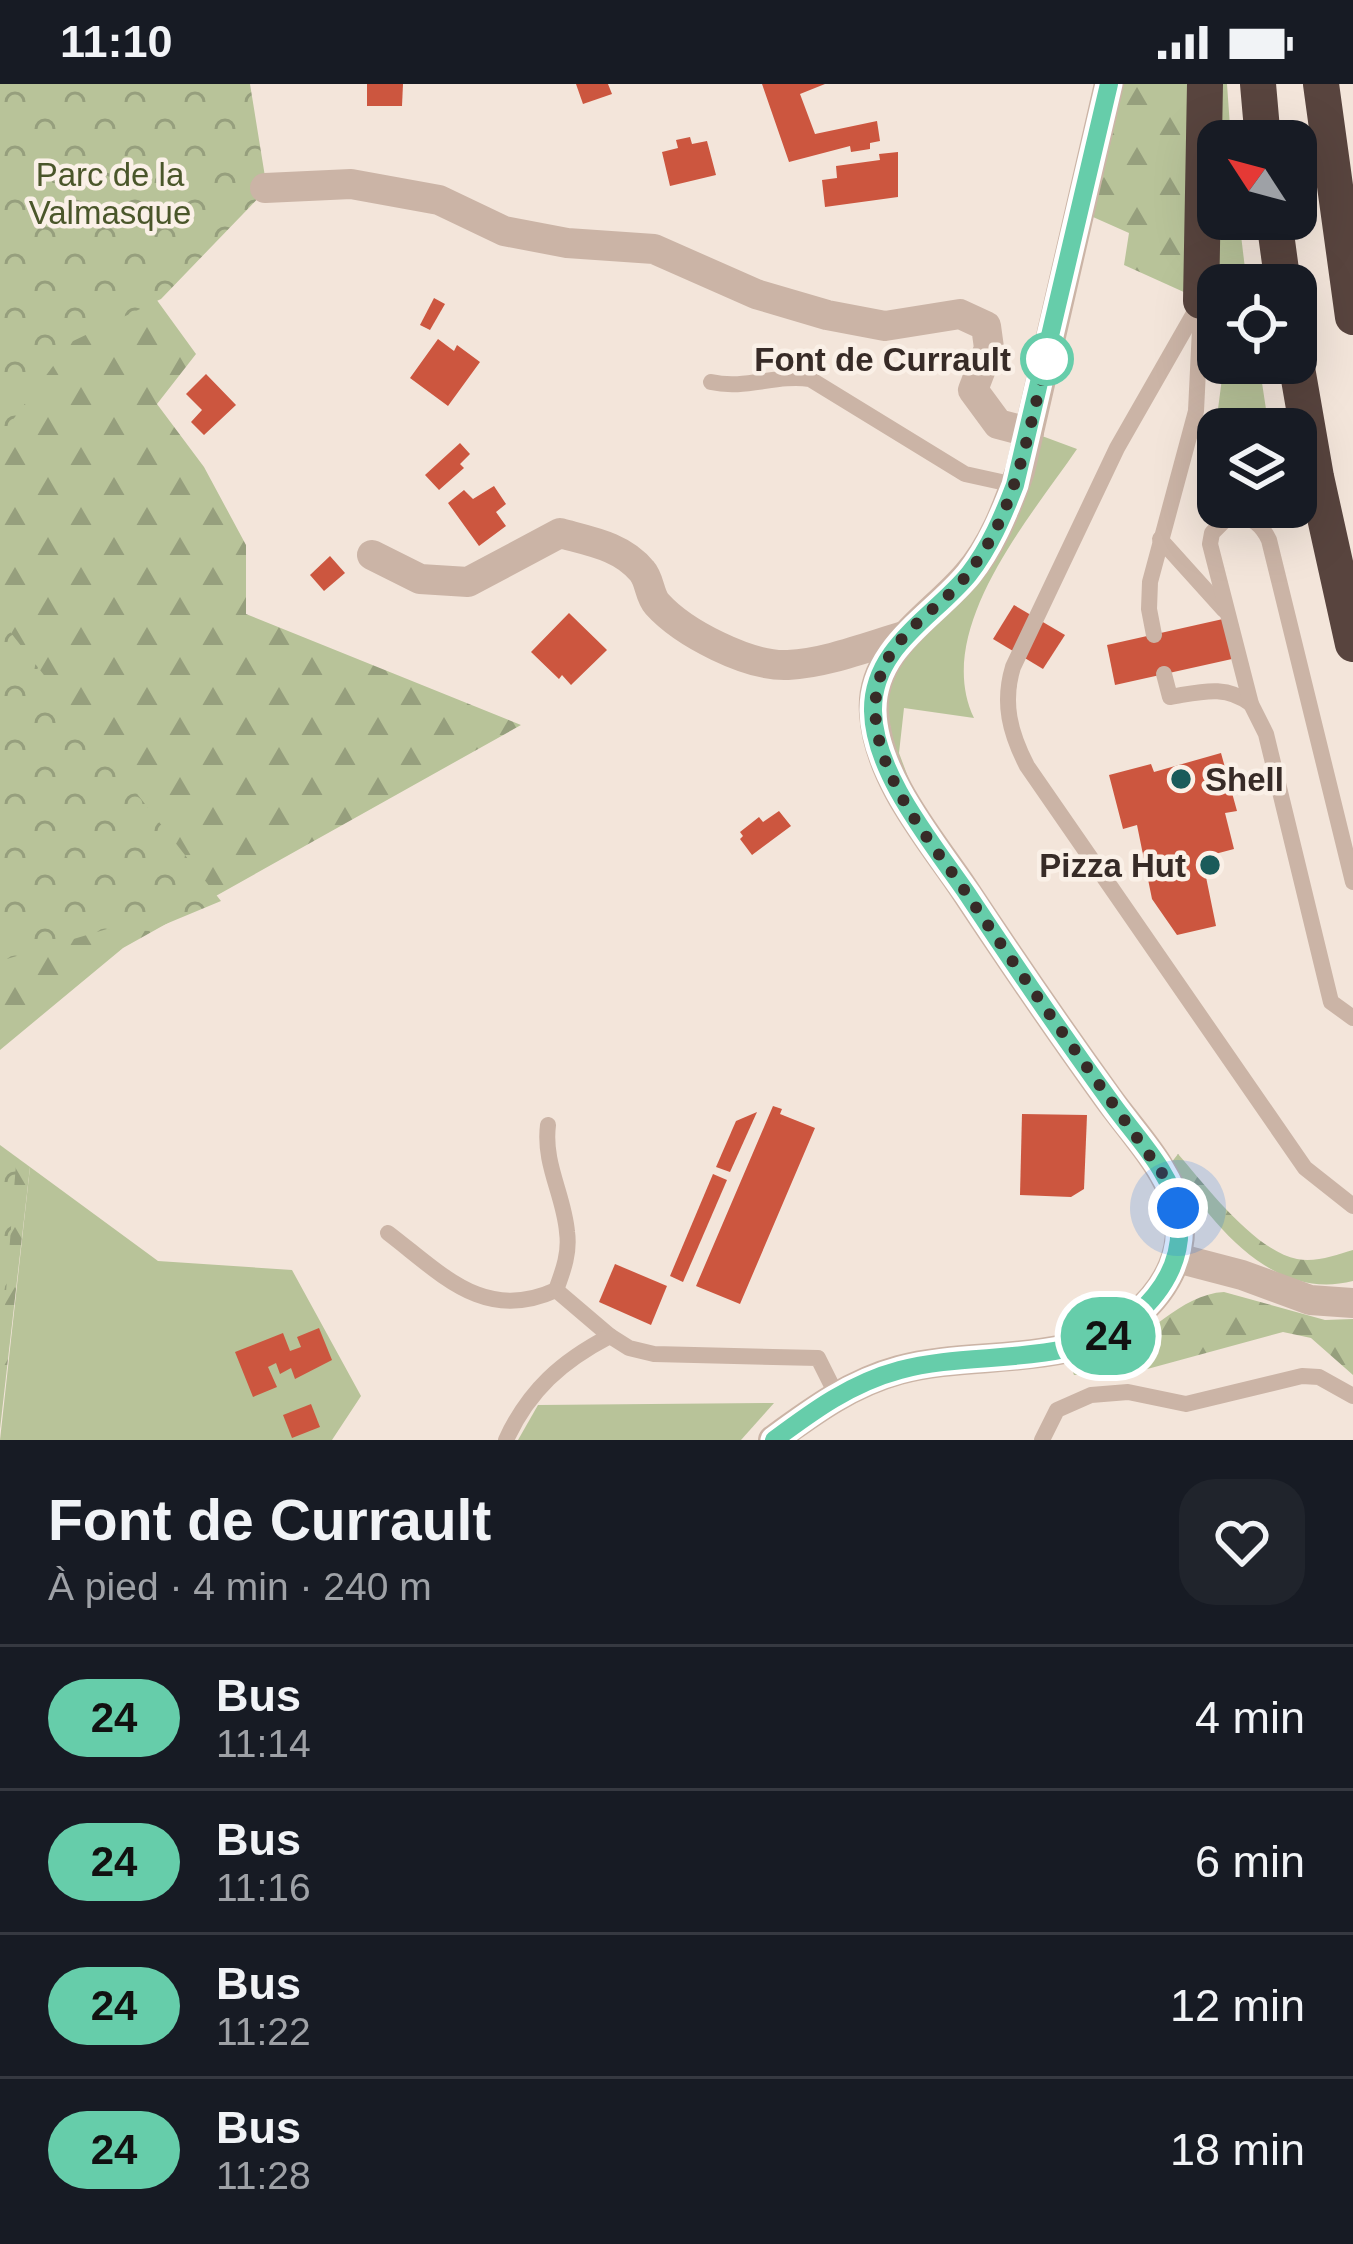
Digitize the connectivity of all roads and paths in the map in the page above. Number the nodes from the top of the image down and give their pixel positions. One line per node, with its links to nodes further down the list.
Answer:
1 (1108, 84): 13 (street)
2 (1205, 84): 7 (highway)
3 (1258, 84): 5 (highway)
4 (1321, 84): 9 (highway)
5 (1261, 120)
6 (265, 188): 13 (street)
7 (1202, 264)
8 (1197, 308): 26 (lane)
9 (1353, 317)
10 (710, 382): 14 (lane)
11 (1197, 384): 15 (lane)
12 (1300, 384): 20 (highway)
13 (1029, 432): 14 (street)
14 (1015, 485): 19 (street)
15 (1160, 539): 17 (lane); 18 (lane)
16 (372, 555): 19 (street)
17 (1228, 615): 22 (lane); 23 (lane)
18 (1154, 635)
19 (904, 636): 28 (street)
20 (1353, 644)
21 (1164, 674): 22 (lane)
22 (1251, 704): 24 (lane)
23 (1353, 882)
24 (1353, 1018)
25 (548, 1125): 29 (lane)
26 (1353, 1206)
27 (388, 1233): 29 (lane)
28 (1177, 1258): 30 (street); 32 (street)
29 (556, 1290): 31 (lane)
30 (1353, 1303)
31 (610, 1336): 32 (lane); 34 (lane)
32 (836, 1394): 35 (street)
33 (1353, 1396): 36 (lane)
34 (506, 1440)
35 (773, 1440)
36 (1042, 1440)

